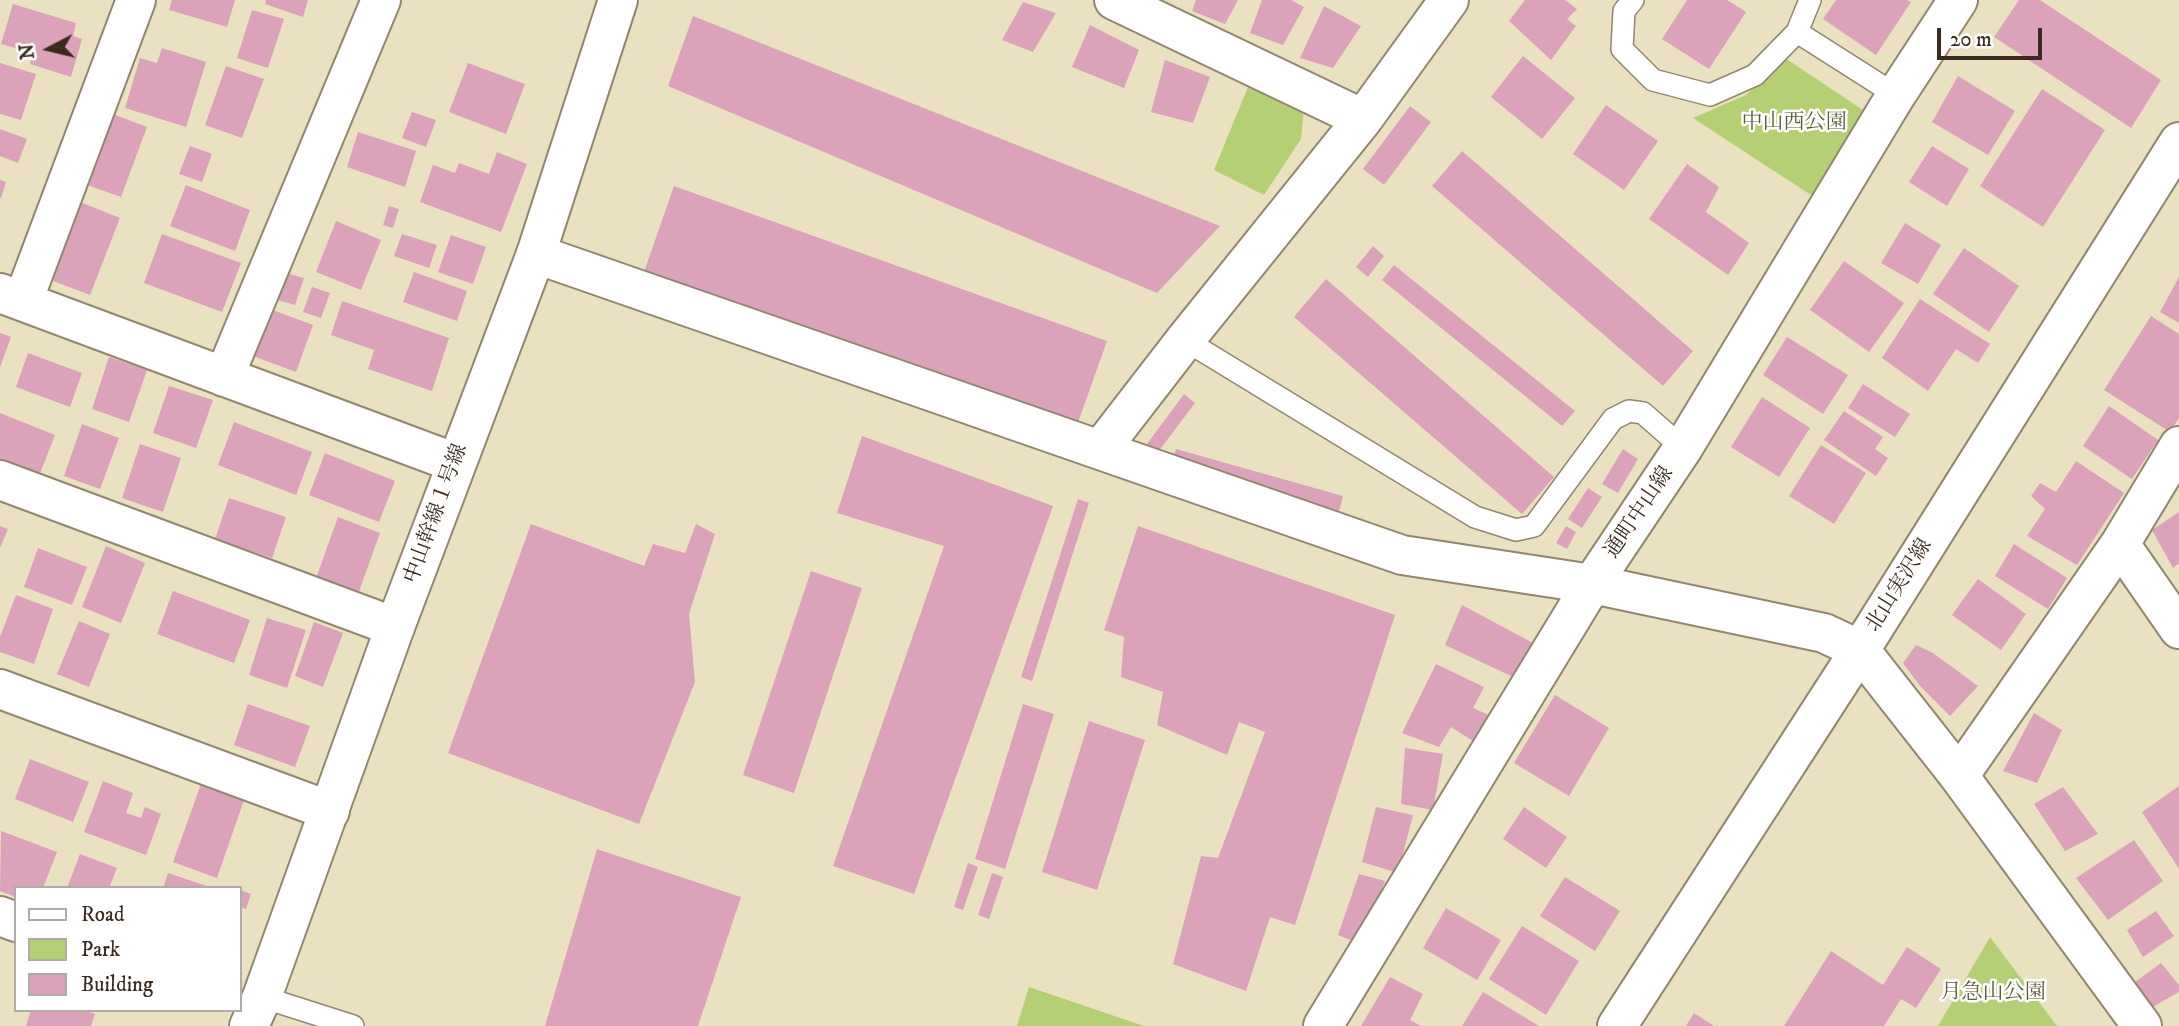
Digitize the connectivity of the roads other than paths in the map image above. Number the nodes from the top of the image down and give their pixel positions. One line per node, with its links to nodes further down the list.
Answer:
1 (136, 0): 14 (street)
2 (381, 0): 16 (street)
3 (618, 0): 13 (street, 中山幹線１号線)
4 (1114, 0): 11 (street)
5 (1449, 0): 11 (street)
6 (1633, 0): 9 (lane)
7 (1810, 0): 9 (lane)
8 (1958, 0): 10 (street, 通町中山線)
9 (1797, 32): 10 (lane)
10 (1896, 95): 18 (street, 通町中山線)
11 (1363, 119): 15 (street)
12 (2179, 142): 26 (street, 北山実沢線)
13 (536, 254): 19 (street); 20 (street, 中山幹線１号線)
14 (11, 297): 16 (street)
15 (1185, 340): 18 (lane); 19 (street)
16 (224, 377): 20 (street)
17 (2179, 446): 22 (street)
18 (1683, 448): 23 (street, 通町中山線)
19 (1100, 450): 23 (street)
20 (456, 463): 24 (street, 中山幹線１号線)
21 (0, 480): 24 (street)
22 (2119, 544): 25 (street); 28 (street)
23 (1592, 584): 26 (street); 32 (street, 通町中山線)
24 (396, 628): 29 (street, 中山幹線１号線)
25 (2179, 629)
26 (1860, 650): 28 (street); 33 (street, 北山実沢線)
27 (0, 689): 29 (street)
28 (1959, 776): 34 (street)
29 (330, 811): 30 (street, 中山幹線１号線)
30 (251, 1010): 31 (lane)
31 (353, 1026)
32 (1323, 1026)
33 (1616, 1026)
34 (2142, 1026)

